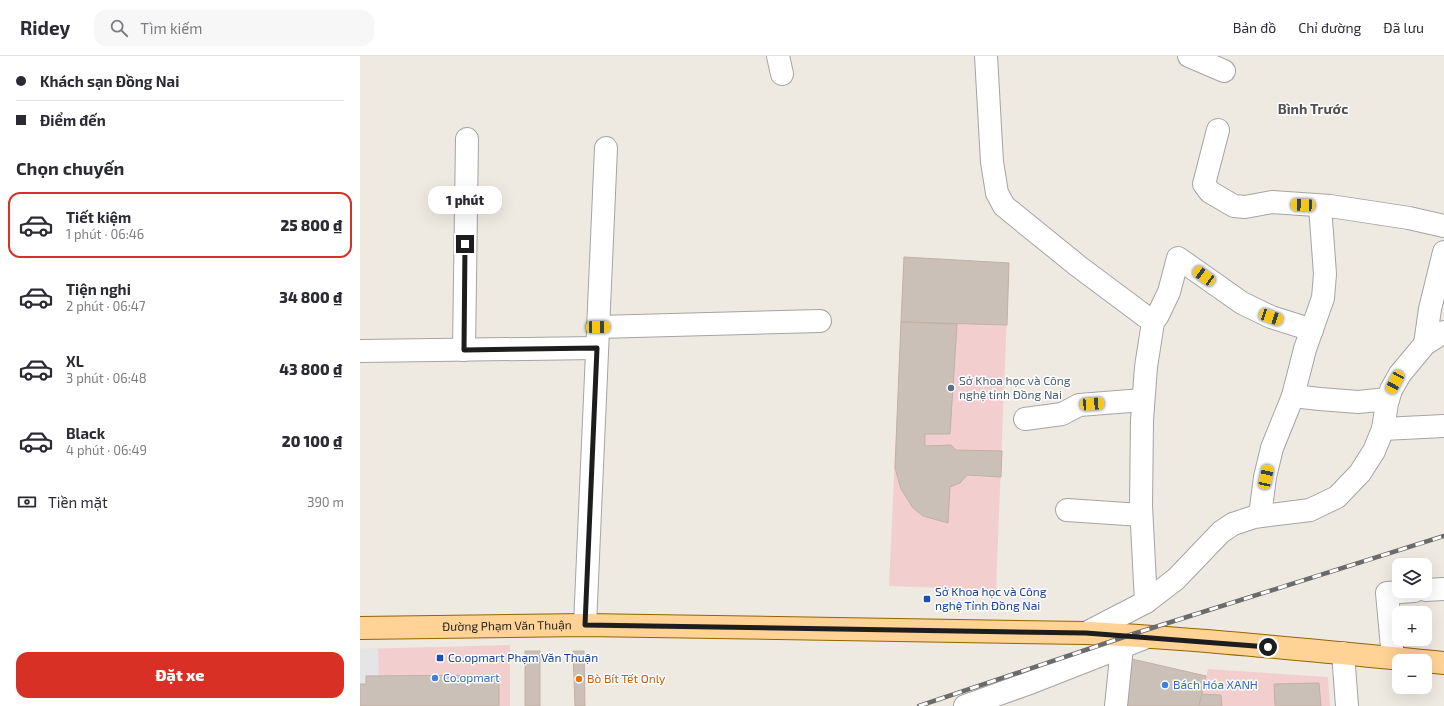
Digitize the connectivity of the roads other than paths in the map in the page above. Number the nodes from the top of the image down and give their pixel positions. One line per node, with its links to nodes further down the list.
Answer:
1 (986, 56): 11 (street)
2 (1189, 56): 3 (street)
3 (1224, 71)
4 (1218, 130): 7 (street)
5 (467, 139): 16 (street)
6 (606, 148): 14 (street)
7 (1320, 206): 8 (street); 12 (street)
8 (1444, 226)
9 (1444, 252): 15 (street)
10 (820, 321): 14 (street)
11 (1153, 322): 12 (street); 19 (street)
12 (1312, 330): 18 (street)
13 (1444, 332): 15 (street)
14 (598, 338): 16 (street); 31 (street)
15 (1425, 344): 20 (street)
16 (464, 350): 17 (street)
17 (360, 351)
18 (1293, 396): 20 (street); 26 (street)
19 (1144, 400): 21 (street); 25 (street)
20 (1388, 400): 23 (street)
21 (1025, 419)
22 (1444, 426): 23 (street)
23 (1383, 430): 26 (street)
24 (1067, 510): 25 (street)
25 (1141, 515): 30 (street)
26 (1260, 516): 30 (street)
27 (1444, 589): 28 (street)
28 (1432, 590)
29 (1392, 593): 37 (street)
30 (1146, 602): 33 (street)
31 (585, 625): 32 (main road, Đường Phạm Văn Thuận); 33 (main road, Đường Phạm Văn Thuận)
32 (360, 628)
33 (1086, 633): 34 (main road, Đường Phạm Văn Thuận)
34 (1147, 637): 35 (street); 36 (main road, Đường Phạm Văn Thuận)
35 (1122, 647): 41 (street); 42 (street)
36 (1343, 653): 38 (main road, Đường Phạm Văn Thuận); 43 (street)
37 (1393, 654)
38 (1392, 658)
39 (1432, 662): 40 (main road, Đường Phạm Văn Thuận)
40 (1444, 663)
41 (965, 706)
42 (1116, 706)
43 (1347, 706)

